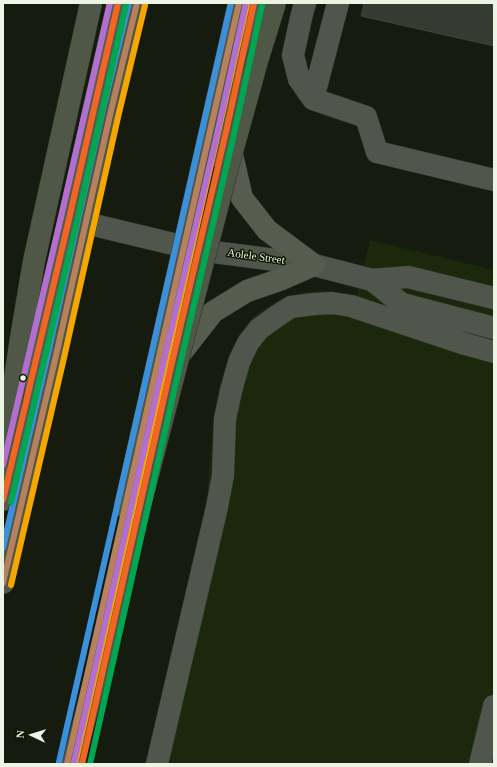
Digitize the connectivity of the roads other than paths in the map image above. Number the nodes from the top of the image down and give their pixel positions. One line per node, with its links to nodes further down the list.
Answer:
1 (91, 3): 20 (highway, bridge)
2 (118, 3): 12 (main road)
3 (137, 3): 22 (highway, bridge)
4 (239, 3): 24 (highway, bridge)
5 (254, 3): 10 (main road)
6 (275, 3): 25 (highway, bridge)
7 (305, 3): 9 (street)
8 (338, 3): 9 (street)
9 (313, 99): 11 (street)
10 (226, 132): 13 (main road); 14 (main road)
11 (494, 180)
12 (69, 219): 13 (street, Aolele Street); 21 (main road)
13 (198, 250): 14 (street, Aolele Street); 19 (main road)
14 (314, 265): 15 (street, Aolele Street); 19 (main road)
15 (372, 280): 16 (street, Aolele Street); 17 (street, Aolele Street)
16 (494, 298)
17 (494, 328)
18 (494, 352): 27 (street)
19 (171, 367): 26 (main road)
20 (3, 456)
21 (3, 500)
22 (3, 583)
23 (494, 706): 28 (street)
24 (67, 764)
25 (73, 764)
26 (82, 764)
27 (157, 764)
28 (480, 764)

